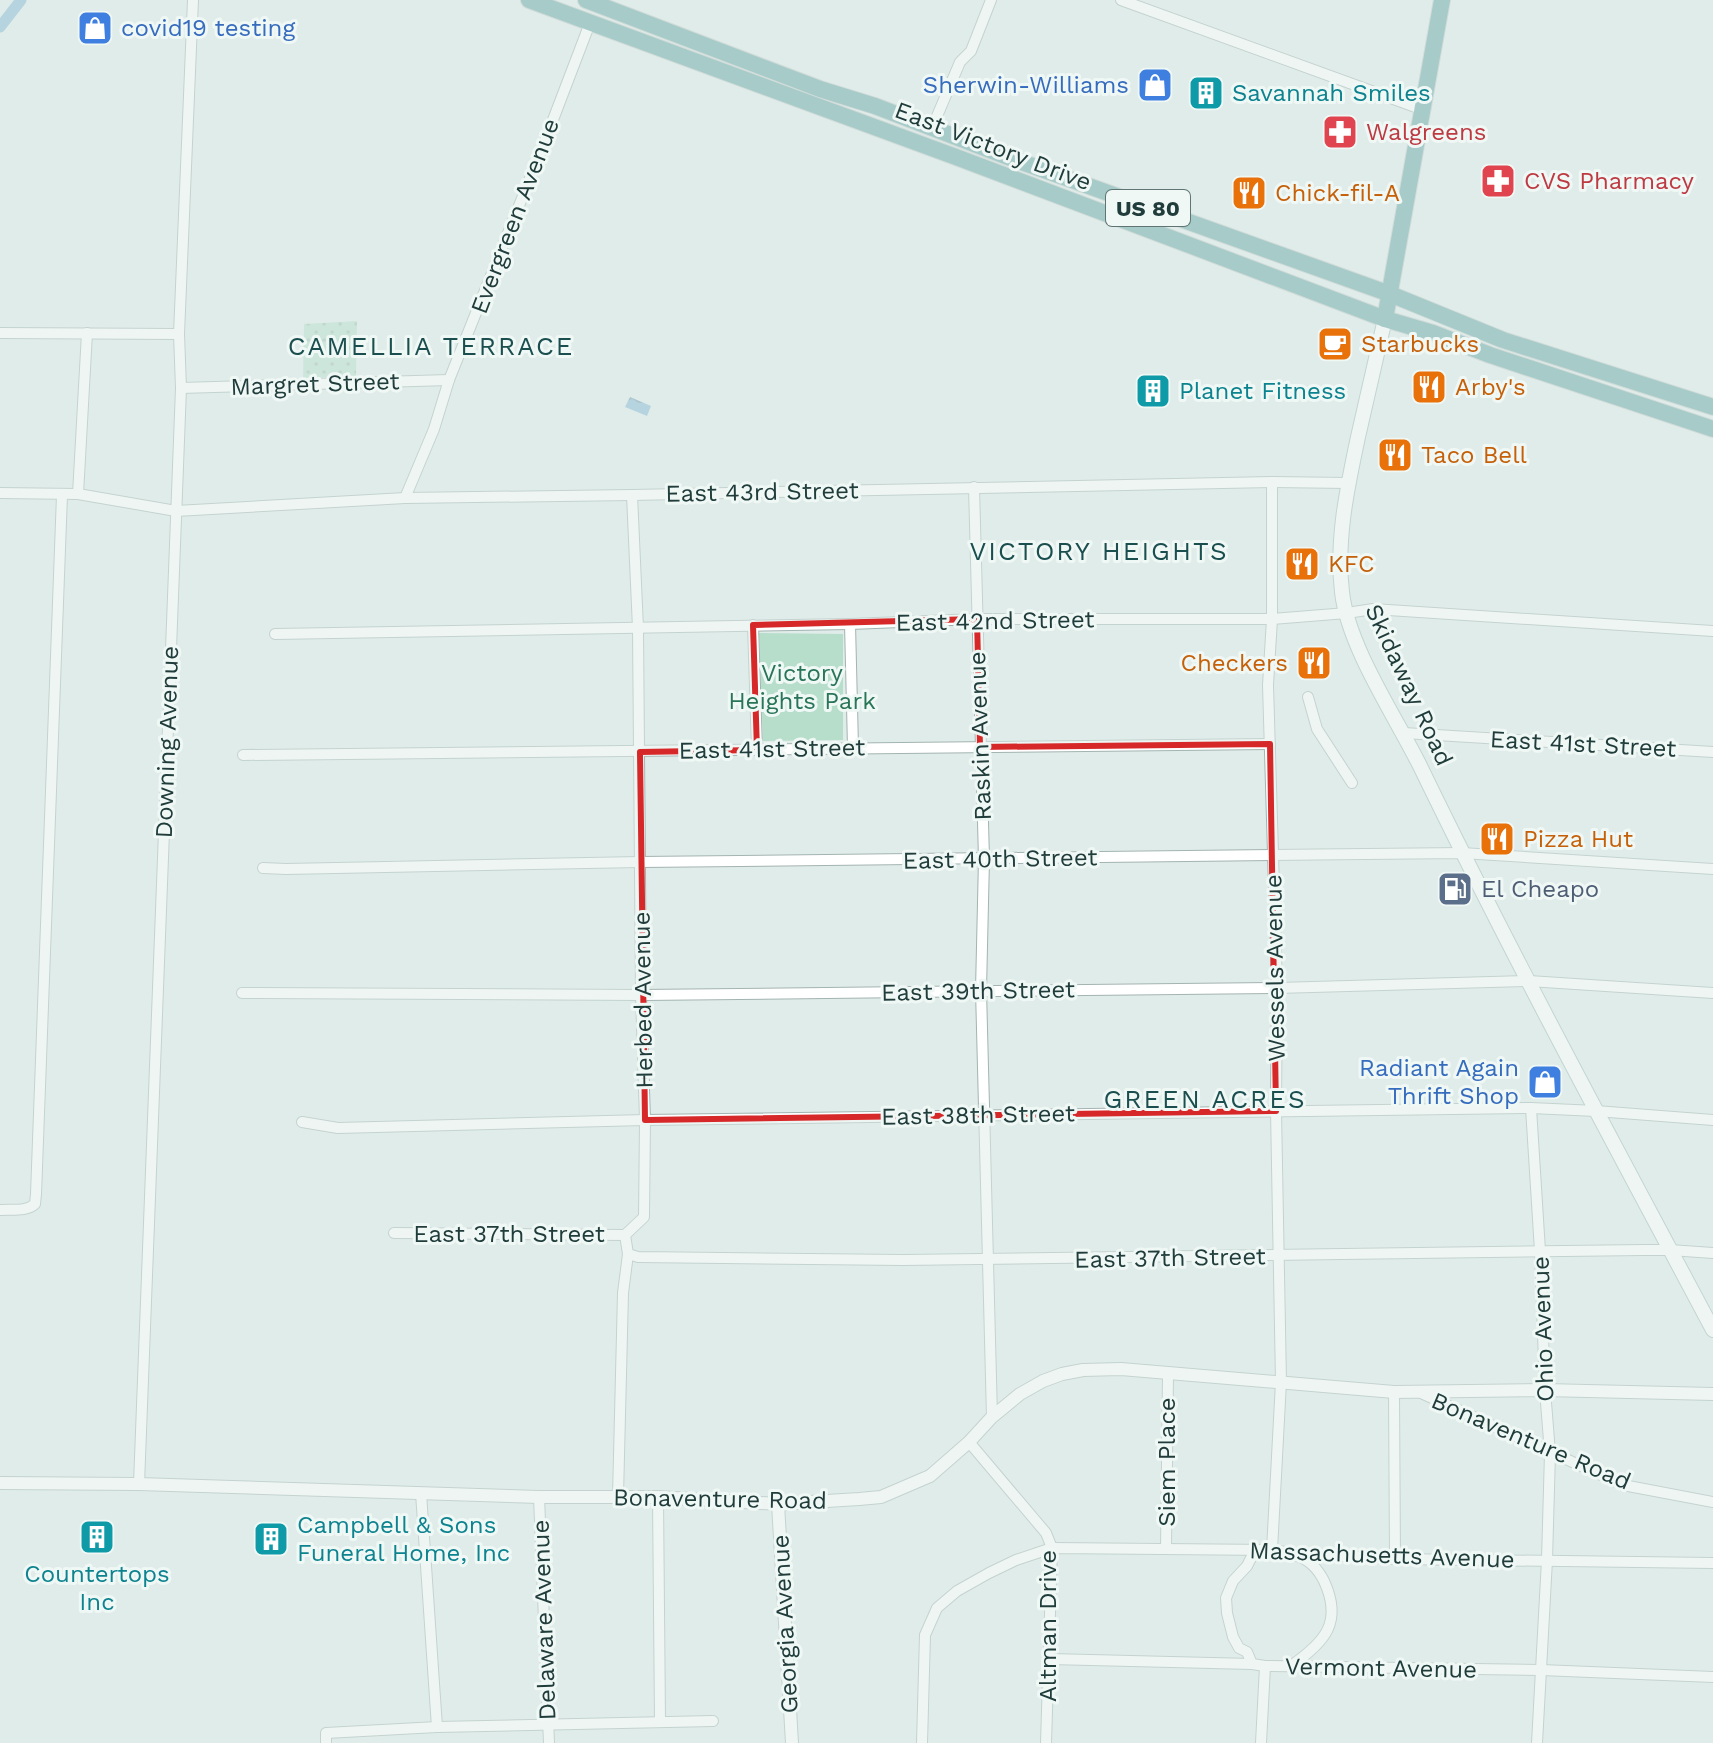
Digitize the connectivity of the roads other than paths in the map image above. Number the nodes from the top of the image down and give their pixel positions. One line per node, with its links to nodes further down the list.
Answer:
1 (193, 0): 16 (street, Downing Avenue)
2 (529, 0): 7 (main road, East Victory Drive / US 80)
3 (586, 0): 8 (main road, East Victory Drive / US 80)
4 (991, 0): 11 (street)
5 (1121, 0): 10 (street)
6 (1442, 0): 10 (main road, Skidaway Road)
7 (590, 23): 9 (main road, East Victory Drive / US 80); 17 (street, Evergreen Avenue)
8 (787, 77): 9 (main road); 11 (main road, East Victory Drive / US 80)
9 (781, 94): 13 (main road, East Victory Drive / US 80)
10 (1421, 109): 12 (main road, Skidaway Road)
11 (932, 128): 12 (main road, East Victory Drive / US 80)
12 (1390, 294): 13 (main road, Skidaway Road); 19 (main road, East Victory Drive / US 80)
13 (1385, 319): 20 (main road, East Victory Drive / US 80); 22 (main road, Skidaway Road)
14 (0, 333): 15 (street)
15 (87, 333): 16 (street); 25 (street)
16 (179, 334): 18 (street, Downing Avenue)
17 (449, 380): 18 (street, Margret Street); 28 (street, Evergreen Avenue)
18 (181, 388): 29 (street, Downing Avenue)
19 (1713, 407)
20 (1713, 429)
21 (1272, 482): 22 (street, East 43rd Street); 23 (street, East 43rd Street); 32 (street, Wessels Avenue)
22 (1348, 483): 30 (main road, Skidaway Road)
23 (974, 487): 27 (street, East 43rd Street); 31 (street, Raskin Avenue)
24 (0, 493): 26 (street, East 43rd Street)
25 (78, 494): 26 (street, East 43rd Street); 29 (street, East 43rd Street)
26 (62, 495): 67 (street)
27 (632, 495): 28 (street, East 43rd Street); 35 (street, Herbed Avenue)
28 (405, 498): 29 (street, East 43rd Street)
29 (176, 511): 87 (street, Downing Avenue)
30 (1347, 613): 32 (street, East 42nd Street); 36 (street, East 42nd Street); 39 (main road, Skidaway Road)
31 (977, 619): 32 (street, East 42nd Street); 33 (street, East 42nd Street); 42 (street, Raskin Avenue)
32 (1272, 619): 40 (street, Wessels Avenue)
33 (850, 624): 34 (street, East 42nd Street); 41 (street)
34 (753, 625): 35 (street, East 42nd Street); 43 (street)
35 (638, 628): 37 (street, East 42nd Street); 44 (street, Herbed Avenue)
36 (1713, 631)
37 (275, 634)
38 (1308, 697): 47 (street)
39 (1404, 733): 45 (street, East 41st Street); 48 (main road, Skidaway Road)
40 (1270, 744): 42 (street, East 41st Street); 49 (street, Wessels Avenue)
41 (853, 747): 42 (street, East 41st Street); 43 (street, East 41st Street)
42 (980, 747): 50 (street, Raskin Avenue)
43 (757, 750): 44 (street, East 41st Street)
44 (640, 752): 46 (street, East 41st Street); 51 (street, Herbed Avenue)
45 (1713, 752)
46 (243, 755)
47 (1352, 783)
48 (1462, 853): 49 (street, East 40th Street); 53 (street, East 40th Street); 54 (main road, Skidaway Road)
49 (1274, 856): 50 (street, East 40th Street); 55 (street, Wessels Avenue)
50 (984, 859): 51 (street, East 40th Street); 56 (street, Raskin Avenue)
51 (640, 862): 52 (street, East 40th Street); 59 (street, Herbed Avenue)
52 (263, 868)
53 (1713, 869)
54 (1529, 981): 55 (street, East 39th Street); 58 (street, East 39th Street); 62 (main road, Skidaway Road)
55 (1277, 988): 56 (street, East 39th Street); 61 (street, Wessels Avenue)
56 (981, 990): 59 (street, East 39th Street); 63 (street, Raskin Avenue)
57 (242, 993): 59 (street, East 39th Street)
58 (1713, 993)
59 (641, 995): 64 (street, Herbed Avenue)
60 (1531, 1108): 61 (street, East 38th Street); 62 (street, East 38th Street); 71 (street, Ohio Avenue)
61 (1276, 1111): 63 (street, East 38th Street); 74 (street, Wessels Avenue)
62 (1596, 1111): 65 (street, East 38th Street); 70 (main road, Skidaway Road)
63 (985, 1115): 64 (street, East 38th Street); 75 (street, Raskin Avenue)
64 (645, 1120): 66 (street, East 38th Street); 69 (street, Herbed Avenue)
65 (1713, 1120)
66 (302, 1122)
67 (0, 1210)
68 (394, 1233): 69 (street, East 37th Street)
69 (625, 1235): 73 (street)
70 (1670, 1250): 71 (street, East 37th Street); 72 (street, East 37th Street); 76 (main road, Skidaway Road)
71 (1540, 1251): 74 (street, East 37th Street); 79 (street, Ohio Avenue)
72 (1713, 1253)
73 (628, 1254): 75 (street, East 37th Street); 89 (street)
74 (1278, 1256): 75 (street, East 37th Street); 78 (street, Wessels Avenue)
75 (989, 1260): 83 (street, Raskin Avenue)
76 (1713, 1330)
77 (1168, 1374): 78 (street, Bonaventure Road); 83 (street, Bonaventure Road); 95 (street, Siem Place)
78 (1281, 1382): 80 (street, Bonaventure Road); 97 (street, Wessels Avenue)
79 (1545, 1390): 81 (street); 82 (street); 85 (street, Ohio Avenue)
80 (1394, 1392): 81 (street, Bonaventure Road); 99 (street)
81 (1419, 1392): 85 (street, Bonaventure Road)
82 (1713, 1394)
83 (992, 1417): 84 (street, Bonaventure Road)
84 (969, 1442): 93 (street, Bonaventure Road); 94 (street, Altman Drive)
85 (1550, 1453): 92 (street, Bonaventure Road); 100 (street, Ohio Avenue)
86 (0, 1483): 87 (street, Bonaventure Road)
87 (139, 1484): 88 (street, Bonaventure Road)
88 (421, 1493): 90 (street, Bonaventure Road); 111 (street)
89 (618, 1496): 90 (street, Bonaventure Road); 91 (street, Bonaventure Road)
90 (539, 1497): 110 (street, Delaware Avenue)
91 (658, 1497): 93 (street, Bonaventure Road); 108 (street)
92 (1713, 1502)
93 (778, 1504): 114 (street, Georgia Avenue)
94 (1052, 1548): 95 (street, Massachusetts Avenue); 102 (street, Altman Drive); 115 (street, Massachusetts Avenue)
95 (1166, 1549): 96 (street, Massachusetts Avenue)
96 (1255, 1550): 97 (street, Massachusetts Avenue); 103 (street)
97 (1272, 1550): 98 (street, Massachusetts Avenue)
98 (1292, 1553): 99 (street, Massachusetts Avenue); 105 (street)
99 (1395, 1559): 100 (street, Massachusetts Avenue)
100 (1547, 1560): 101 (street, Massachusetts Avenue); 106 (street, Ohio Avenue)
101 (1713, 1563)
102 (1050, 1659): 103 (street, Vermont Avenue); 116 (street, Altman Drive)
103 (1252, 1664): 104 (street, Vermont Avenue)
104 (1265, 1666): 105 (street, Vermont Avenue); 117 (street)
105 (1290, 1666): 106 (street, Vermont Avenue)
106 (1541, 1670): 107 (street, Vermont Avenue); 118 (street, Ohio Avenue)
107 (1713, 1677)
108 (660, 1721): 109 (street); 110 (street)
109 (713, 1721)
110 (549, 1725): 111 (street); 113 (street, Delaware Avenue)
111 (437, 1727): 112 (street)
112 (326, 1738)
113 (549, 1743)
114 (792, 1743)
115 (922, 1743)
116 (1046, 1743)
117 (1261, 1743)
118 (1537, 1743)

